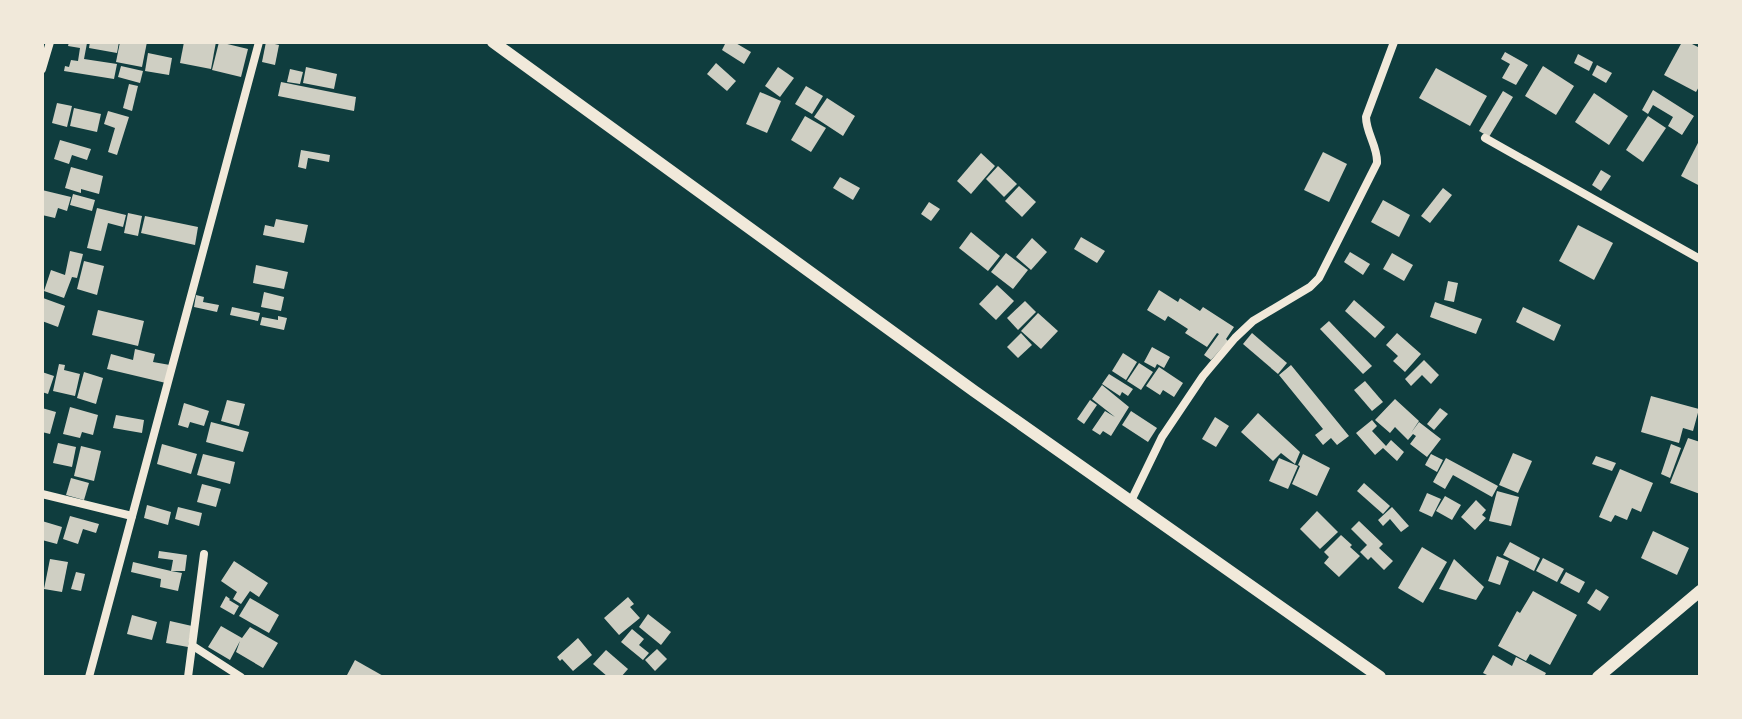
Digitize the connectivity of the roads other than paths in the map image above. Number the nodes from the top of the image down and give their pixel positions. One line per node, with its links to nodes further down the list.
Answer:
1 (50, 42): 5 (street)
2 (259, 42): 10 (street)
3 (493, 42): 9 (main road)
4 (1394, 42): 9 (street)
5 (42, 69)
6 (1485, 138): 7 (street)
7 (1700, 259)
8 (42, 494): 10 (street)
9 (1131, 501): 17 (main road)
10 (132, 516): 14 (street)
11 (204, 554): 13 (street)
12 (1700, 591): 18 (main road)
13 (193, 646): 15 (street); 16 (street)
14 (89, 677)
15 (188, 677)
16 (241, 677)
17 (1380, 677)
18 (1598, 677)

